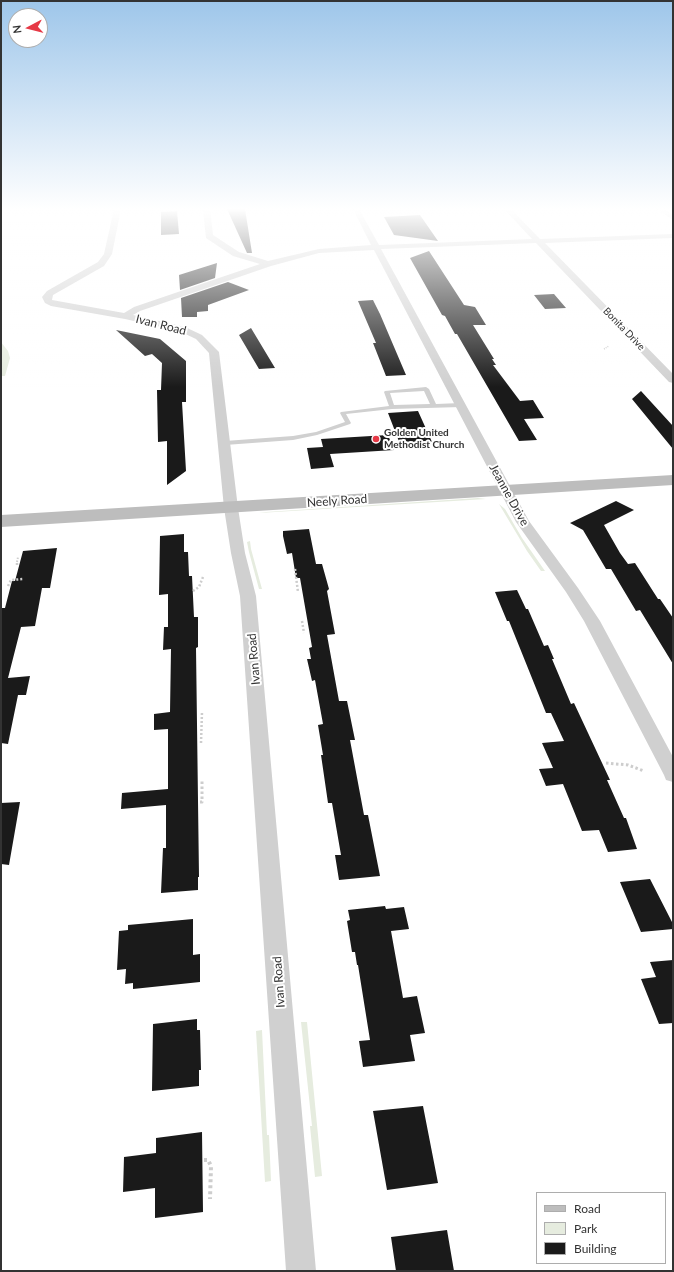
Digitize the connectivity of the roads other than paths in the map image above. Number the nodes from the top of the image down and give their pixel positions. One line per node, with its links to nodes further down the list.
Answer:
1 (93, 268): 5 (street, Ivan Road)
2 (255, 268): 5 (street)
3 (388, 268): 7 (street, Jeanne Drive)
4 (566, 268): 6 (street, Bonita Drive)
5 (125, 316): 10 (street, Ivan Road)
6 (673, 380)
7 (461, 405): 8 (lane); 12 (street, Jeanne Drive)
8 (434, 406): 9 (lane); 9 (lane)
9 (392, 407): 10 (lane)
10 (225, 443): 13 (street, Ivan Road)
11 (673, 480): 12 (street, Neely Road)
12 (506, 490): 13 (street, Neely Road); 15 (street, Jeanne Drive)
13 (231, 508): 14 (street, Neely Road); 16 (street, Ivan Road)
14 (1, 521)
15 (673, 775)
16 (301, 1271)

